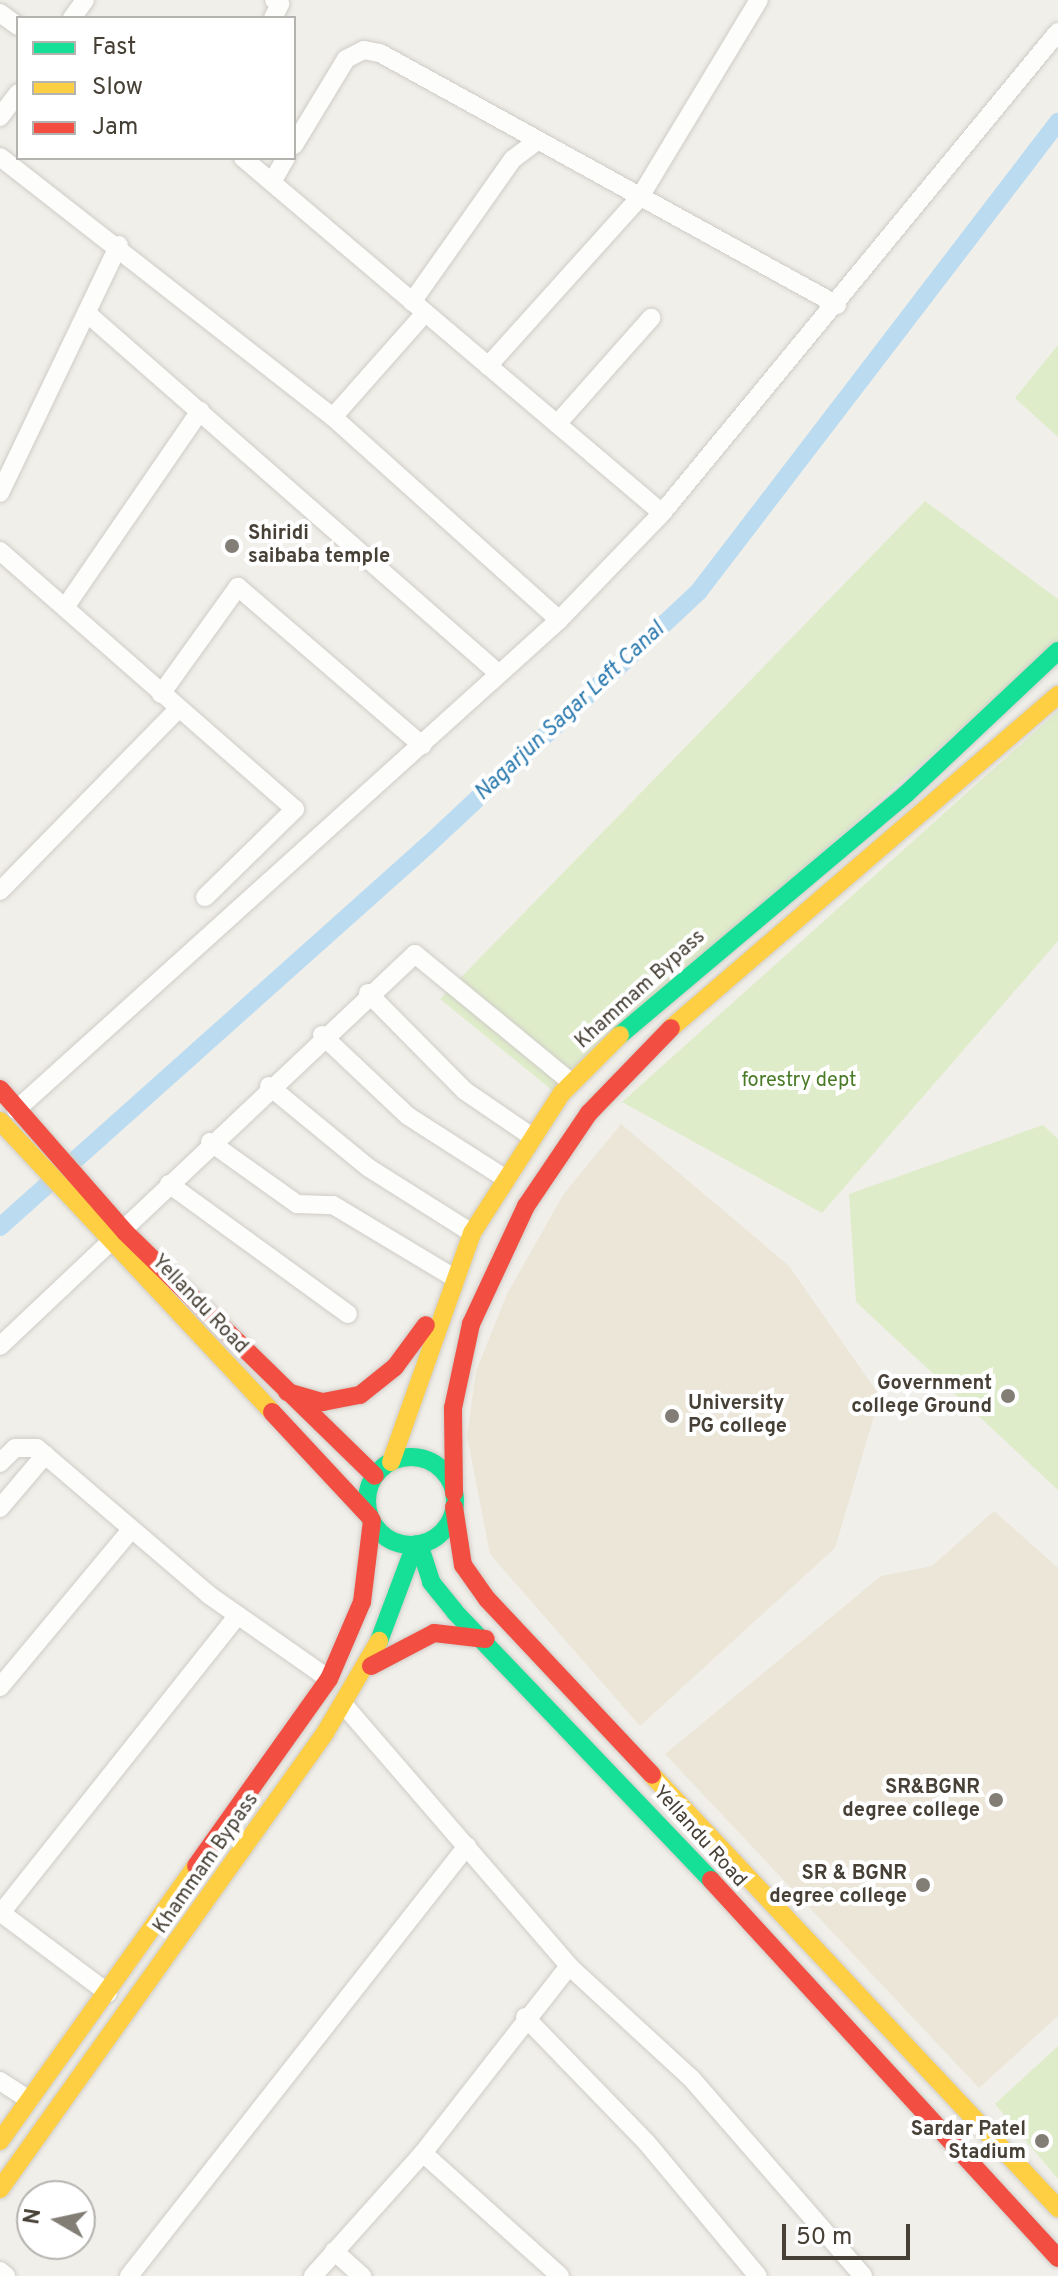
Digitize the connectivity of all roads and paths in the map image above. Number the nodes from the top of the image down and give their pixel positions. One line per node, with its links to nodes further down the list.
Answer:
1 (759, 0): 11 (street)
2 (1058, 32): 13 (street)
3 (16, 96): 4 (street)
4 (0, 117)
5 (538, 140): 6 (street); 11 (street); 14 (street)
6 (296, 142)
7 (0, 157): 12 (street)
8 (245, 160): 10 (street)
9 (285, 160): 10 (street)
10 (272, 182): 14 (street)
11 (640, 197): 13 (street); 17 (street)
12 (119, 245): 15 (street); 19 (street)
13 (837, 305): 22 (street)
14 (419, 307): 17 (street); 19 (street)
15 (89, 315): 18 (street); 21 (street)
16 (651, 318): 20 (street)
17 (488, 366): 20 (street)
18 (200, 411): 24 (street); 27 (street)
19 (333, 417): 25 (street)
20 (557, 424): 22 (street)
21 (0, 493)
22 (662, 513): 25 (street)
23 (0, 551): 24 (street)
24 (66, 606): 28 (street)
25 (559, 620): 27 (street)
26 (1058, 651): 38 (main road, Khammam Bypass)
27 (498, 673): 31 (street)
28 (161, 694): 30 (street); 31 (street)
29 (1058, 695): 57 (main road)
30 (177, 710): 32 (street); 34 (street)
31 (422, 745): 33 (street)
32 (295, 809): 33 (street); 35 (street)
33 (320, 829): 41 (street)
34 (0, 891)
35 (205, 897)
36 (368, 993): 37 (street); 38 (street); 43 (street)
37 (322, 1035): 39 (street); 45 (street)
38 (572, 1083): 43 (main road, Khammam Bypass)
39 (269, 1086): 44 (street); 47 (street)
40 (0, 1089): 41 (main road, Yellandu Road)
41 (16, 1110): 48 (main road, Yellandu Road)
42 (5, 1127): 48 (main road, Yellandu Road)
43 (531, 1136): 45 (main road, Khammam Bypass)
44 (210, 1142): 46 (street); 49 (street)
45 (503, 1177): 47 (main road, Khammam Bypass)
46 (169, 1184): 48 (street); 50 (street)
47 (472, 1233): 49 (main road, Khammam Bypass)
48 (118, 1239): 51 (street); 52 (main road, Yellandu Road); 59 (main road, Yellandu Road)
49 (453, 1277): 52 (main road); 54 (main road, Khammam Bypass)
50 (348, 1314)
51 (0, 1346)
52 (287, 1392): 56 (main road, Yellandu Road)
53 (45, 1455): 55 (street); 58 (street); 60 (street)
54 (391, 1462): 56 (main road); 57 (main road)
55 (0, 1463)
56 (375, 1476): 59 (main road)
57 (454, 1500): 61 (main road); 77 (main road, Yellandu Road)
58 (0, 1508)
59 (371, 1519): 61 (main road); 64 (main road, Khammam Bypass)
60 (131, 1530): 62 (street); 65 (street)
61 (417, 1544): 63 (main road, Yellandu Road); 66 (main road, Khammam Bypass)
62 (237, 1616): 64 (street); 68 (street)
63 (486, 1639): 66 (main road); 79 (main road, Yellandu Road)
64 (329, 1679): 70 (main road, Khammam Bypass)
65 (0, 1687)
66 (347, 1697): 67 (street); 76 (main road, Khammam Bypass)
67 (467, 1846): 69 (street); 82 (street)
68 (1, 1912): 70 (street)
69 (569, 1966): 71 (street); 87 (street)
70 (108, 1993): 73 (main road, Khammam Bypass)
71 (525, 2017): 75 (street); 86 (street)
72 (0, 2081): 73 (street)
73 (29, 2100): 74 (main road, Khammam Bypass)
74 (0, 2141)
75 (423, 2153): 78 (street); 85 (street)
76 (0, 2189)
77 (1058, 2208)
78 (334, 2251): 83 (street); 84 (street)
79 (1058, 2258)
80 (0, 2271): 81 (street)
81 (6, 2276)
82 (129, 2276)
83 (313, 2276)
84 (362, 2276)
85 (560, 2276)
86 (758, 2276)
87 (863, 2276)

